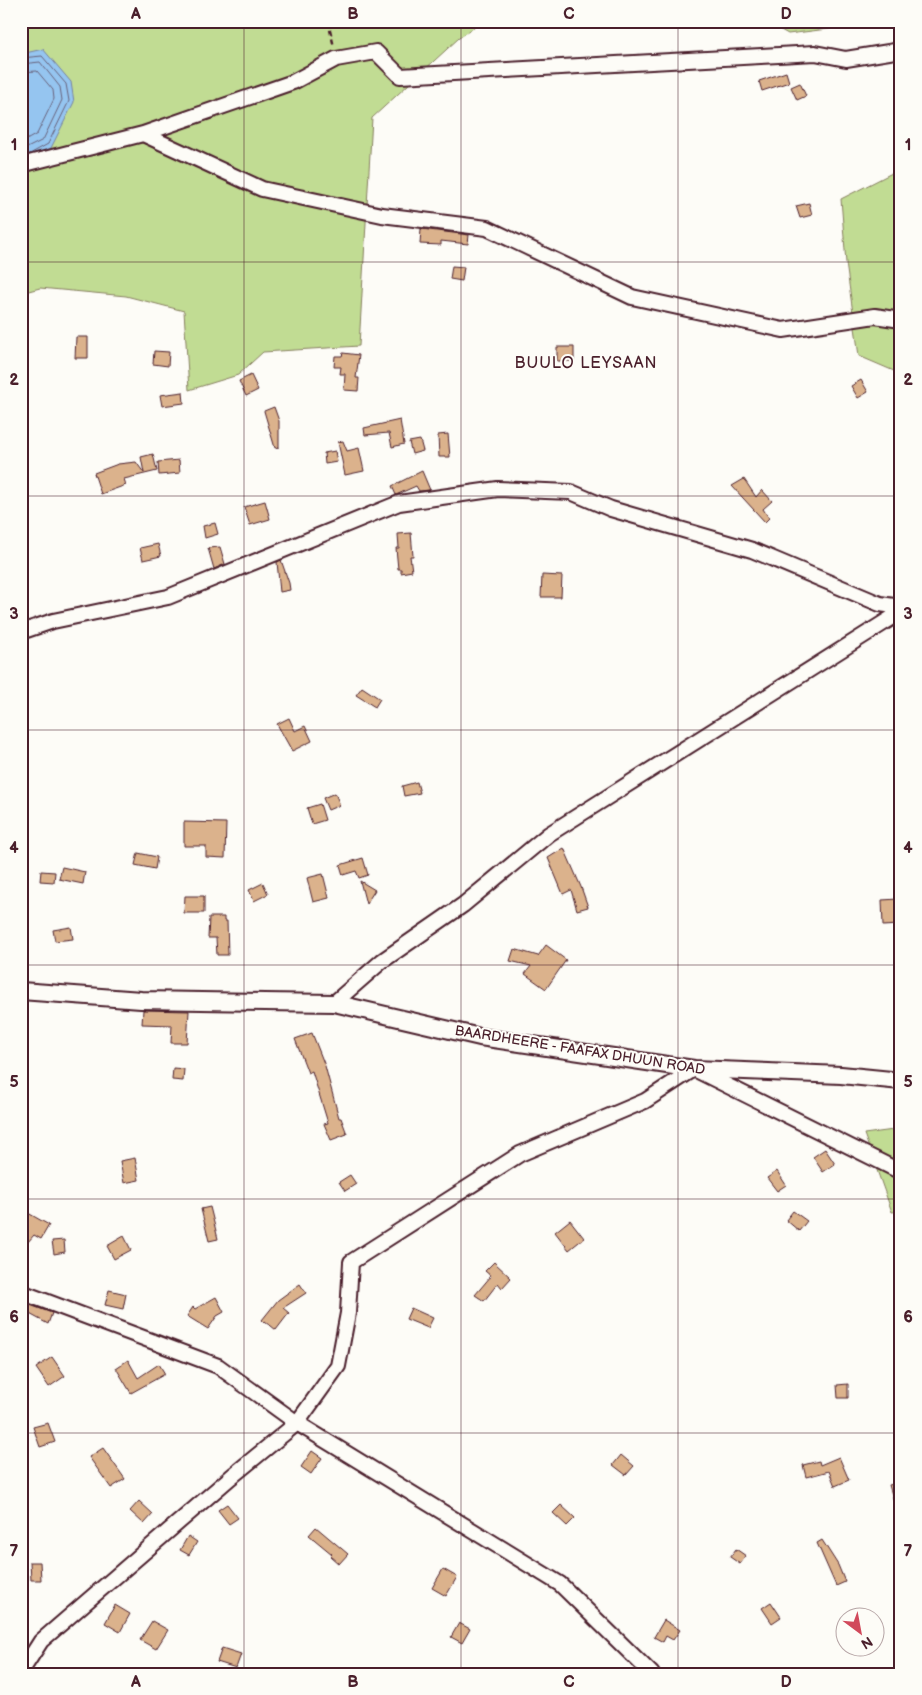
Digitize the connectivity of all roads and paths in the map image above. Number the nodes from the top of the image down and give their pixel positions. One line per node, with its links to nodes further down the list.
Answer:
1 (328, 21): 3 (path)
2 (901, 48): 3 (street)
3 (336, 59): 4 (street)
4 (143, 134): 5 (street); 6 (street)
5 (21, 165)
6 (901, 320)
7 (901, 607): 9 (street)
8 (901, 612): 11 (street)
9 (21, 632)
10 (21, 991): 11 (main road, BAARDHEERE - FAAFAX DHUUN ROAD)
11 (334, 1003): 12 (main road, BAARDHEERE - FAAFAX DHUUN ROAD)
12 (694, 1069): 13 (main road, BAARDHEERE - FAAFAX DHUUN ROAD); 14 (street); 16 (street)
13 (901, 1081)
14 (901, 1172)
15 (21, 1292): 16 (street)
16 (297, 1423): 17 (street); 18 (street)
17 (21, 1672)
18 (652, 1674)

